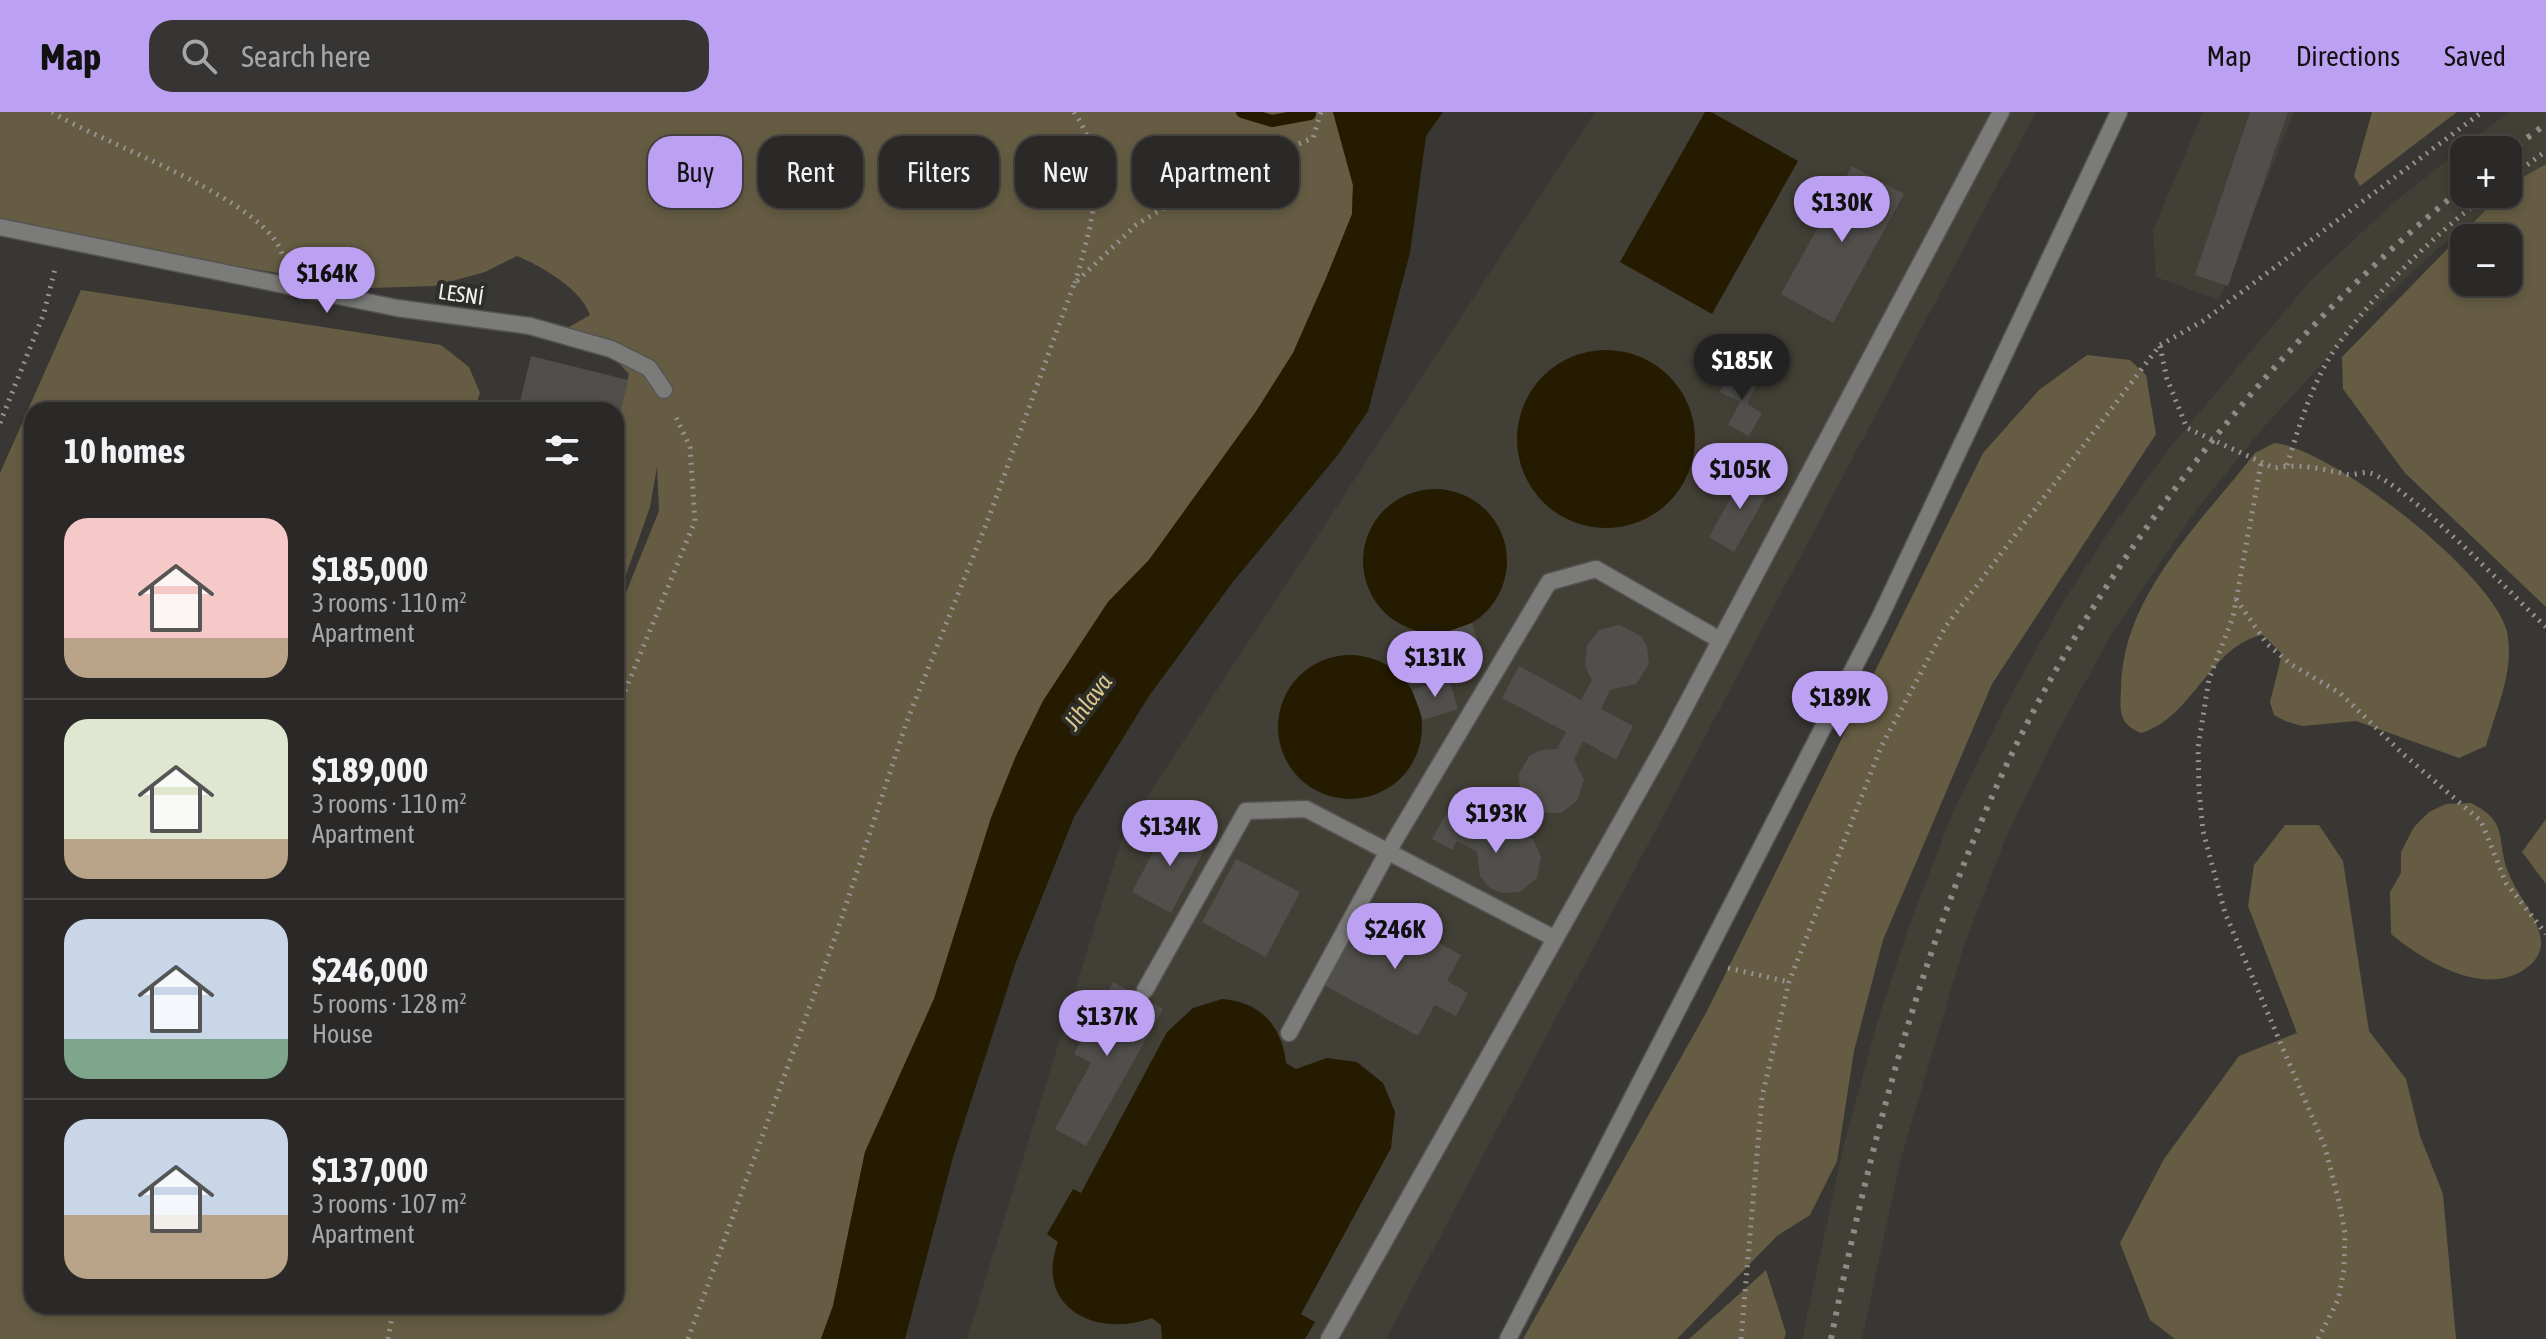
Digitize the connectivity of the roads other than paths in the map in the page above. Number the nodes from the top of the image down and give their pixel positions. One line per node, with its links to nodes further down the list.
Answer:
1 (2001, 112): 5 (street)
2 (2119, 112): 11 (street)
3 (0, 227): 4 (street, LESNÍ)
4 (664, 390)
5 (1720, 640): 6 (street); 7 (street)
6 (1387, 853): 7 (street); 8 (street); 9 (street)
7 (1554, 938): 10 (street)
8 (1145, 990)
9 (1289, 1033)
10 (1329, 1339)
11 (1508, 1339)

